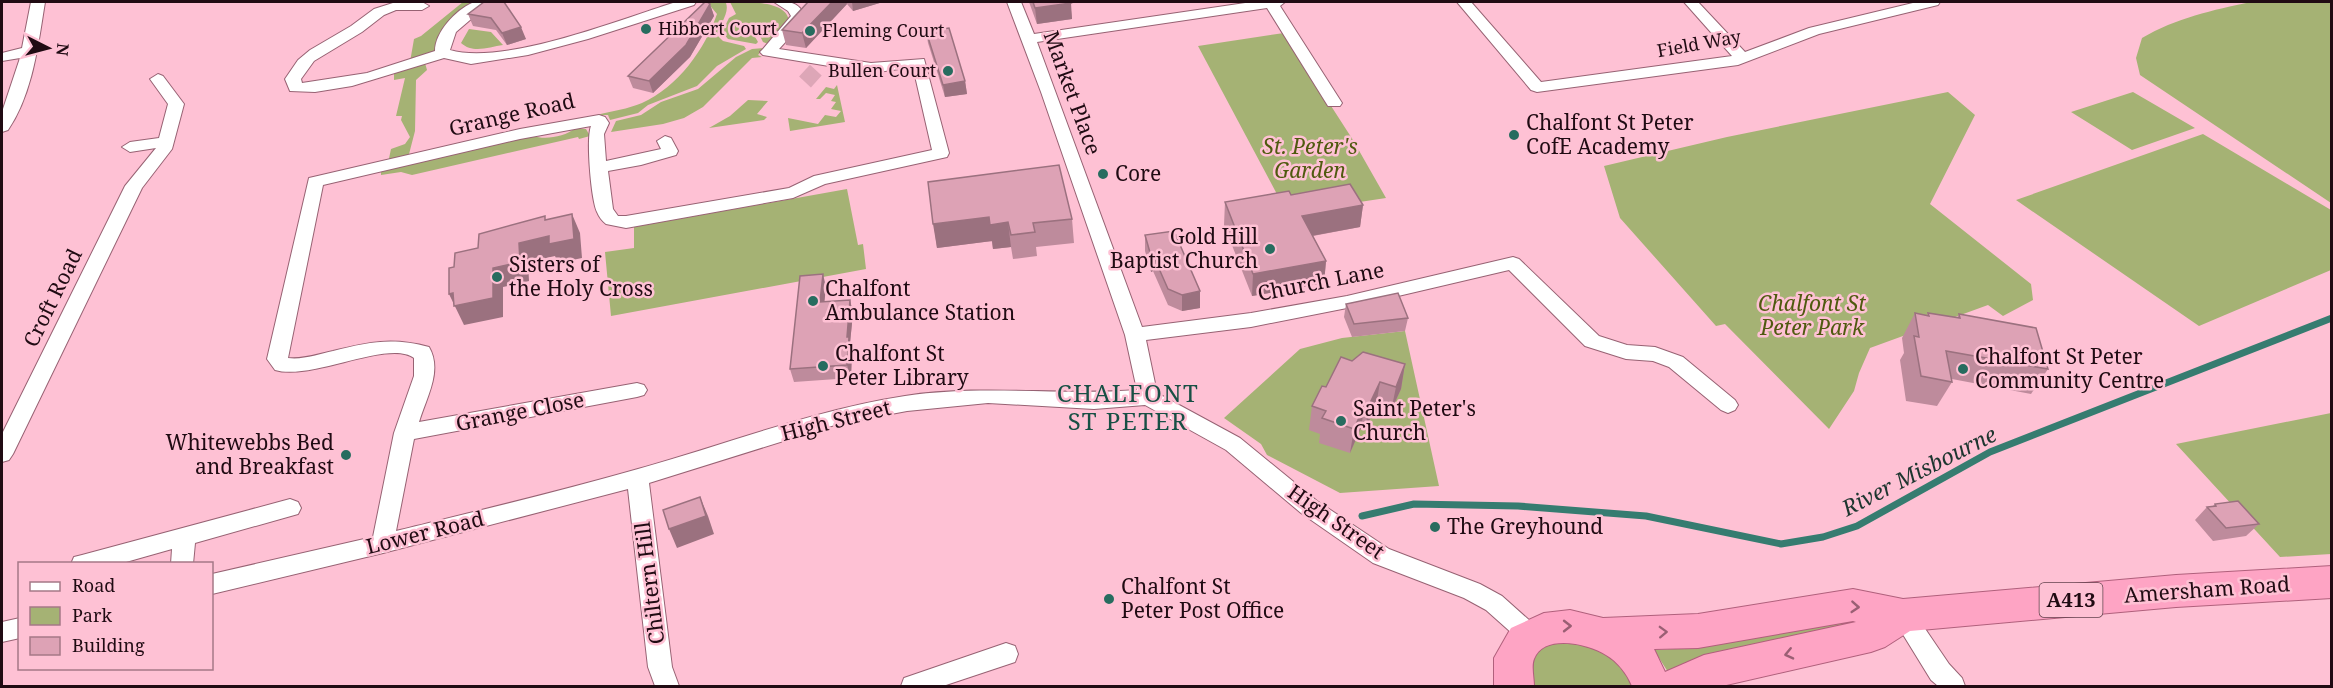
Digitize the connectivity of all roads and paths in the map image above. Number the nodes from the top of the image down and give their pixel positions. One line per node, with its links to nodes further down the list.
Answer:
1 (38, 2): 12 (street)
2 (484, 2): 13 (street)
3 (689, 2): 13 (street)
4 (781, 2): 22 (street, Grange Road)
5 (1014, 2): 11 (street, Market Place)
6 (1273, 2): 11 (street); 17 (street)
7 (1464, 2): 15 (street, Field Way)
8 (1691, 2): 15 (street)
9 (1933, 2): 15 (street, Field Way)
10 (422, 6): 13 (street)
11 (1029, 39): 23 (street, Market Place)
12 (30, 51): 14 (street); 18 (street)
13 (443, 53)
14 (2, 57)
15 (1742, 58)
16 (158, 79): 20 (street, Croft Road)
17 (1334, 103)
18 (2, 126)
19 (665, 141): 22 (street)
20 (166, 142): 21 (street); 28 (street, Croft Road)
21 (130, 147)
22 (599, 168): 27 (street, Grange Road)
23 (1135, 335): 25 (street); 26 (street, Church Lane)
24 (637, 390): 27 (street, Grange Close)
25 (1148, 398): 29 (street, High Street); 41 (street, High Street)
26 (1728, 405)
27 (404, 433): 32 (street, Grange Road)
28 (2, 454)
29 (638, 478): 32 (street, Lower Road); 44 (street, Chiltern Hill)
30 (290, 508): 31 (street)
31 (185, 535): 33 (street); 34 (street)
32 (384, 544): 36 (street, Lower Road)
33 (89, 562)
34 (182, 562)
35 (2331, 582): 37 (highway, Amersham Road / A413)
36 (213, 584)
37 (1903, 615): 40 (highway, Amersham Road / A413, one-way to 37); 47 (highway, Amersham Road / A413, one-way to 47); 48 (street)
38 (18, 628): 39 (street)
39 (2, 632)
40 (1604, 634): 41 (highway, A413, one-way to 40); 46 (highway, A413)
41 (1531, 636): 43 (highway)
42 (1006, 654): 45 (street)
43 (1505, 683)
44 (667, 687)
45 (914, 687)
46 (1652, 687)
47 (1676, 687)
48 (1953, 687)

